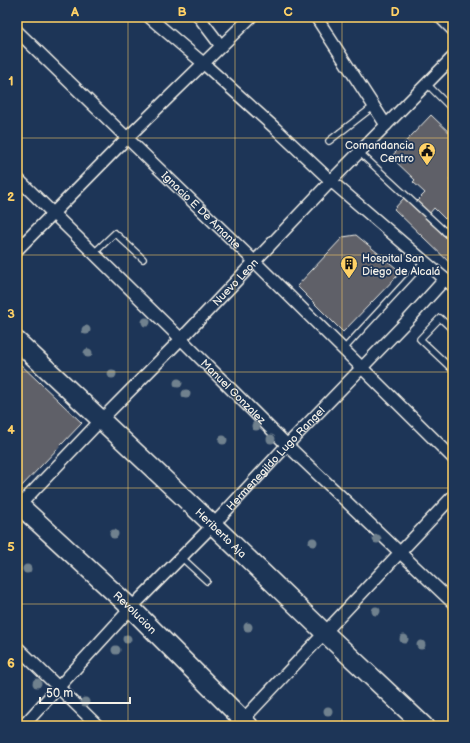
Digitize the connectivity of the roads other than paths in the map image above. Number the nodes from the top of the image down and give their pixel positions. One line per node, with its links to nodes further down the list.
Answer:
1 (149, 17): 10 (street)
2 (199, 17): 8 (street)
3 (252, 17): 8 (street)
4 (316, 17): 12 (street)
5 (440, 17): 6 (street)
6 (453, 30)
7 (17, 31): 15 (street, Ignacio E De Amante)
8 (221, 46): 10 (street)
9 (453, 57): 11 (street, Nuevo Leon)
10 (203, 63): 15 (street); 19 (street)
11 (427, 84): 13 (lane); 14 (street, Nuevo Leon)
12 (374, 106): 14 (street); 16 (lane)
13 (453, 110)
14 (386, 125): 17 (street, Nuevo Leon)
15 (127, 138): 20 (street); 27 (street, Ignacio E De Amante)
16 (329, 141)
17 (359, 152): 19 (street, Nuevo Leon); 22 (lane)
18 (17, 178): 20 (street, Manuel Gonzalez)
19 (331, 181): 27 (street, Nuevo Leon); 28 (street)
20 (53, 213): 24 (street); 25 (street, Manuel Gonzalez)
21 (453, 225): 22 (lane)
22 (446, 232): 23 (lane)
23 (453, 239)
24 (17, 250)
25 (94, 253): 26 (lane); 31 (street, Manuel Gonzalez)
26 (143, 259)
27 (254, 261): 31 (street, Nuevo Leon); 33 (street, Ignacio E De Amante)
28 (425, 261): 29 (street); 33 (lane)
29 (449, 282): 34 (street, Hermenegildo Lugo Rangel)
30 (453, 330): 35 (lane)
31 (181, 339): 36 (street, Nuevo Leon); 37 (street, Manuel Gonzalez)
32 (17, 342): 36 (main road, Heriberto Aja)
33 (343, 350): 34 (street, Ignacio E De Amante)
34 (362, 367): 37 (street, Hermenegildo Lugo Rangel); 38 (street, Ignacio E De Amante)
35 (453, 370)
36 (101, 420): 40 (street, Nuevo Leon); 41 (main road, Heriberto Aja)
37 (287, 445): 41 (street, Hermenegildo Lugo Rangel); 42 (street, Manuel Gonzalez)
38 (453, 458)
39 (453, 496): 42 (street)
40 (18, 506): 46 (main road, Revolucion)
41 (213, 525): 43 (street, Hermenegildo Lugo Rangel); 47 (main road, Heriberto Aja)
42 (400, 552): 45 (street, Manuel Gonzalez); 47 (street)
43 (181, 558): 44 (lane); 46 (street, Hermenegildo Lugo Rangel)
44 (207, 581)
45 (453, 603)
46 (131, 608): 49 (street, Hermenegildo Lugo Rangel); 50 (main road, Revolucion)
47 (324, 632): 50 (street); 53 (main road, Heriberto Aja)
48 (17, 647): 49 (street)
49 (59, 687): 51 (street, Hermenegildo Lugo Rangel); 52 (street)
50 (243, 724)
51 (23, 726)
52 (98, 726)
53 (424, 726)

